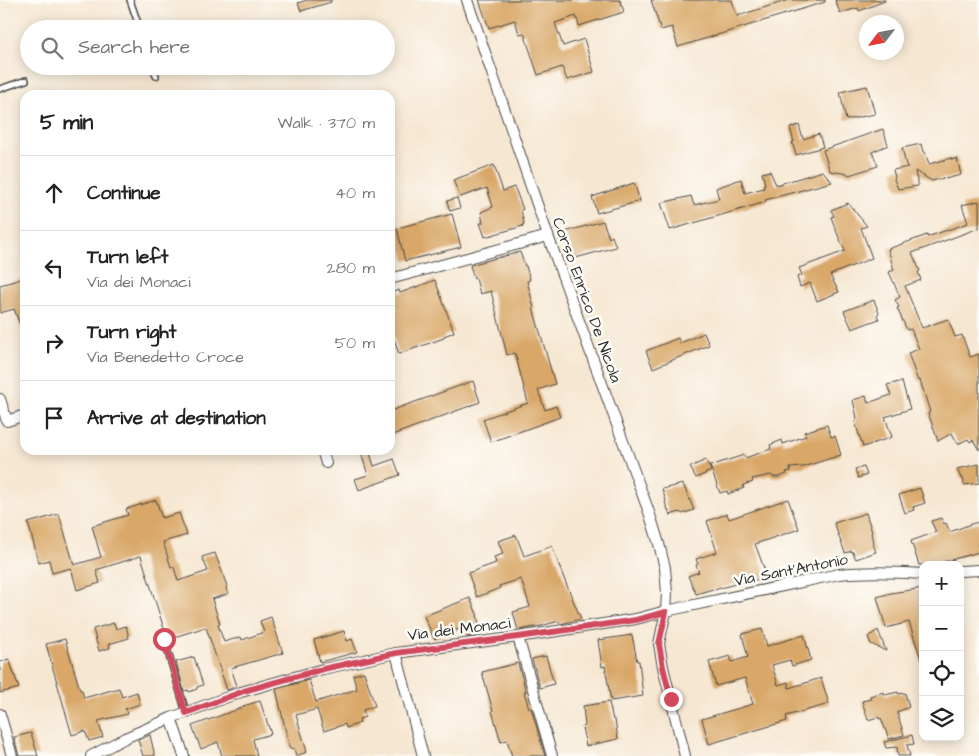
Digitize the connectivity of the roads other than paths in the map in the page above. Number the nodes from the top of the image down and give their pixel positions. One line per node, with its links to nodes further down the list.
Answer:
1 (130, 0): 3 (lane)
2 (467, 0): 6 (street, Corso Enrico De Nicola)
3 (137, 20)
4 (26, 80): 5 (lane)
5 (0, 88)
6 (548, 236): 7 (street); 15 (street, Corso Enrico De Nicola)
7 (395, 277)
8 (0, 398): 9 (street)
9 (20, 417)
10 (324, 455): 11 (street)
11 (326, 463)
12 (979, 570): 13 (street)
13 (964, 572)
14 (919, 574): 15 (street, Via Sant'Antonio)
15 (666, 612): 16 (street, Via dei Monaci); 29 (street, Corso Enrico De Nicola)
16 (518, 637): 18 (street, Via dei Monaci); 28 (street)
17 (164, 639): 19 (lane)
18 (396, 653): 19 (street, Via dei Monaci); 27 (street)
19 (186, 713): 21 (street, Via dei Monaci)
20 (0, 714): 24 (street)
21 (171, 718): 25 (street, Via dei Monaci); 26 (street)
22 (0, 735): 23 (street)
23 (6, 756)
24 (12, 756)
25 (92, 756)
26 (184, 756)
27 (423, 756)
28 (552, 756)
29 (685, 756)

